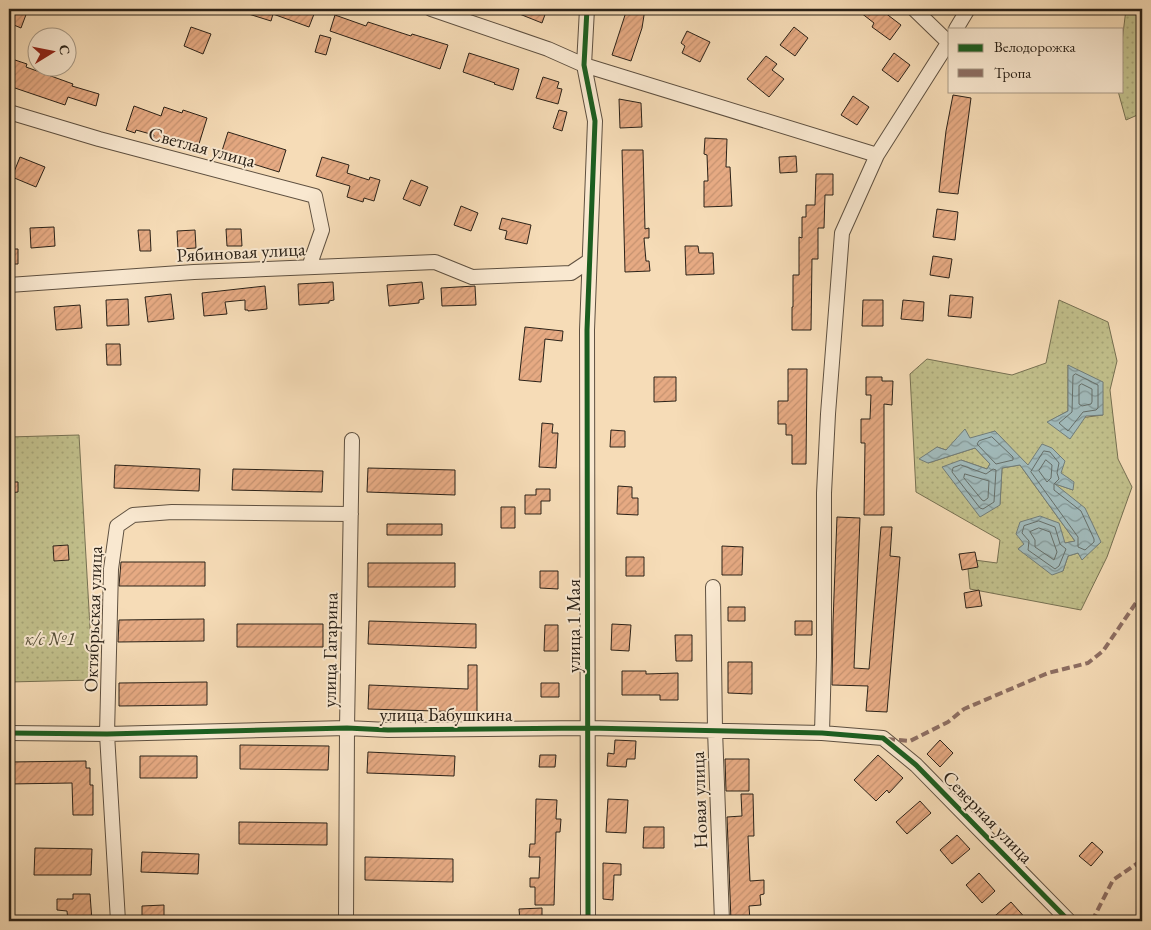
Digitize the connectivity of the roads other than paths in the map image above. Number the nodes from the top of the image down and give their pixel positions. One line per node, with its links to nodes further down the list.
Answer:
1 (432, 9): 8 (street)
2 (587, 9): 8 (street, улица 1 Мая)
3 (914, 9): 6 (street)
4 (968, 9): 5 (street)
5 (957, 28)
6 (948, 40)
7 (948, 43): 10 (street)
8 (584, 65): 10 (street); 11 (street, улица 1 Мая)
9 (9, 112): 12 (street, Светлая улица)
10 (876, 155): 21 (street)
11 (589, 261): 12 (street, Рябиновая улица); 18 (street, улица 1 Мая)
12 (309, 267): 13 (street, Рябиновая улица)
13 (9, 284)
14 (352, 440): 15 (street, улица Гагарина)
15 (352, 514): 17 (street, улица Гагарина); 22 (street, Октябрьская улица)
16 (713, 587): 19 (street, Новая улица)
17 (347, 728): 18 (street, улица Бабушкина); 22 (street, улица Бабушкина); 25 (street, улица Гагарина)
18 (588, 728): 19 (street, улица Бабушкина); 26 (street, улица 1 Мая)
19 (715, 730): 21 (street, улица Бабушкина); 27 (street, Новая улица)
20 (9, 733): 22 (street, улица Бабушкина)
21 (822, 733): 23 (street, улица Бабушкина)
22 (107, 734): 24 (street, Октябрьская улица)
23 (883, 738): 28 (street, Северная улица)
24 (118, 921)
25 (346, 921)
26 (588, 921)
27 (722, 921)
28 (1069, 921)

